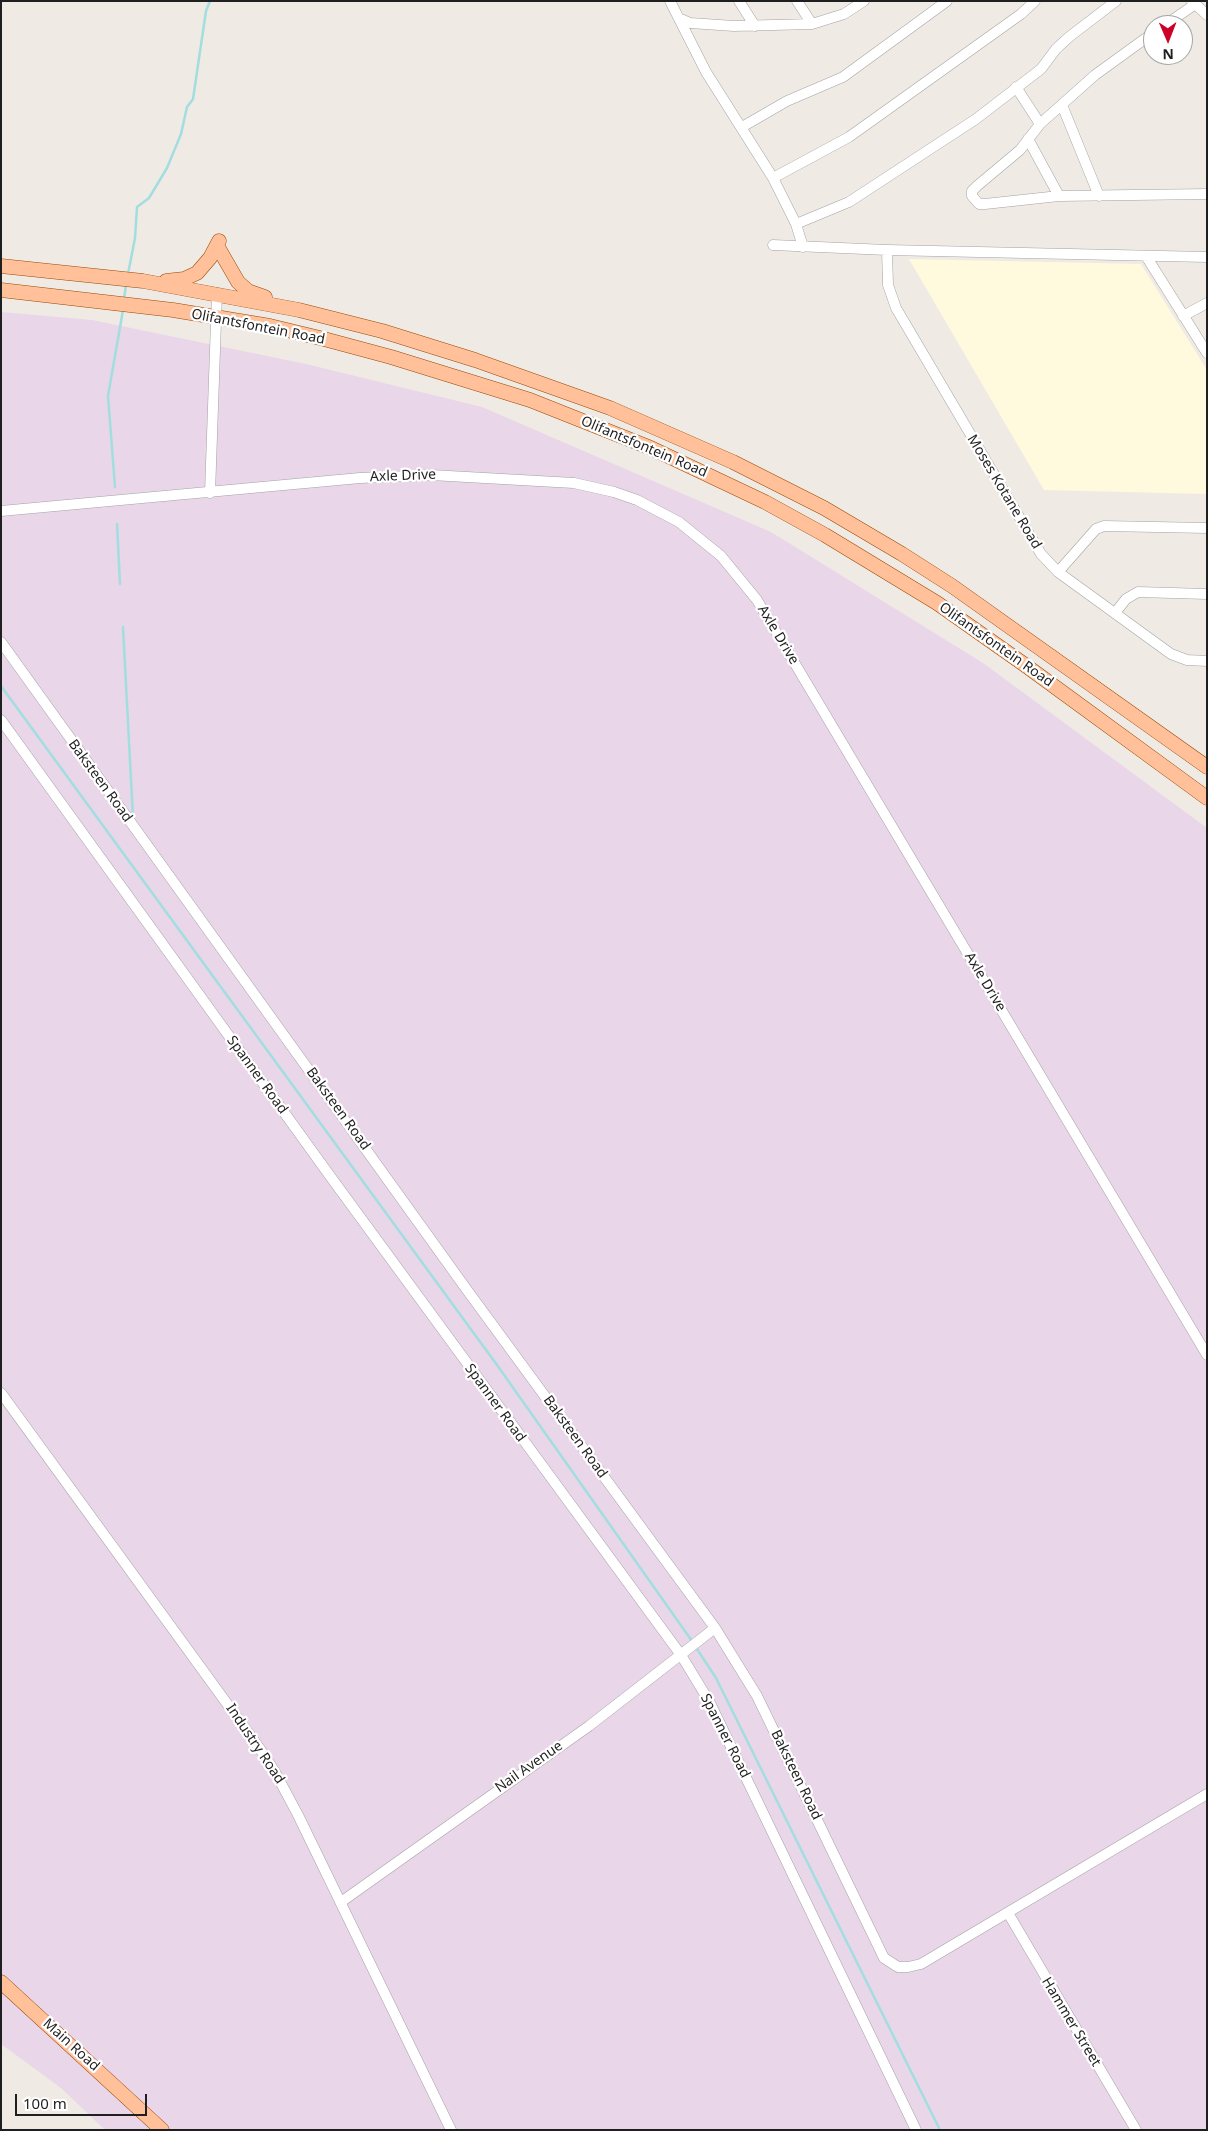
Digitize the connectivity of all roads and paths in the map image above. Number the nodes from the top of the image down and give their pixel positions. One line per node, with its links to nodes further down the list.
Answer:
1 (670, 1): 11 (street)
2 (739, 1): 13 (street)
3 (797, 1): 12 (street)
4 (864, 1): 12 (street)
5 (948, 1): 18 (street)
6 (1035, 1): 20 (street)
7 (1116, 1): 15 (street)
8 (1193, 3): 9 (street); 10 (street)
9 (1178, 15)
10 (1207, 15)
11 (681, 19): 13 (street); 18 (street)
12 (812, 24): 13 (street)
13 (754, 26)
14 (1143, 40): 16 (street)
15 (1016, 87): 17 (street); 24 (street)
16 (1062, 104): 17 (street); 23 (street)
17 (1040, 124): 19 (street)
18 (742, 127): 20 (street)
19 (1028, 139): 22 (street); 22 (street)
20 (773, 178): 24 (street)
21 (1207, 194): 23 (street)
22 (1059, 196): 23 (street)
23 (1099, 196)
24 (796, 224): 26 (street)
25 (773, 245): 26 (street)
26 (803, 247): 27 (street)
27 (887, 250): 28 (street); 42 (street, Moses Kotane Road)
28 (1146, 256): 29 (street); 36 (street)
29 (1207, 257)
30 (1, 266): 31 (main road, Olifantsfontein Road)
31 (140, 281): 33 (main road, Olifantsfontein Road); 35 (main road)
32 (1, 290): 37 (main road, Olifantsfontein Road)
33 (217, 293): 35 (main road, Olifantsfontein Road); 37 (street)
34 (1207, 303): 36 (street)
35 (299, 310): 48 (main road, Olifantsfontein Road)
36 (1184, 316): 38 (street)
37 (217, 318): 39 (street); 49 (main road, Olifantsfontein Road)
38 (1207, 353)
39 (210, 493): 40 (street, Axle Drive); 50 (street, Axle Drive)
40 (1, 511)
41 (1207, 528): 42 (street)
42 (1058, 572): 44 (street, Moses Kotane Road)
43 (1207, 594): 44 (street)
44 (1115, 613): 46 (street, Moses Kotane Road)
45 (1, 642): 52 (street, Baksteen Road)
46 (1207, 661)
47 (1, 720): 53 (street, Spanner Road)
48 (1207, 766)
49 (1207, 798)
50 (1207, 1355)
51 (1, 1393): 55 (street, Industry Road)
52 (716, 1628): 53 (street, Nail Avenue); 56 (street, Baksteen Road)
53 (681, 1655): 55 (street, Nail Avenue); 60 (street, Spanner Road)
54 (1207, 1794): 56 (street, Baksteen Road)
55 (341, 1902): 59 (street, Industry Road)
56 (1008, 1913): 61 (street, Hammer Street)
57 (1, 1982): 58 (main road, Main Road)
58 (162, 2130)
59 (451, 2130)
60 (916, 2130)
61 (1136, 2130)

